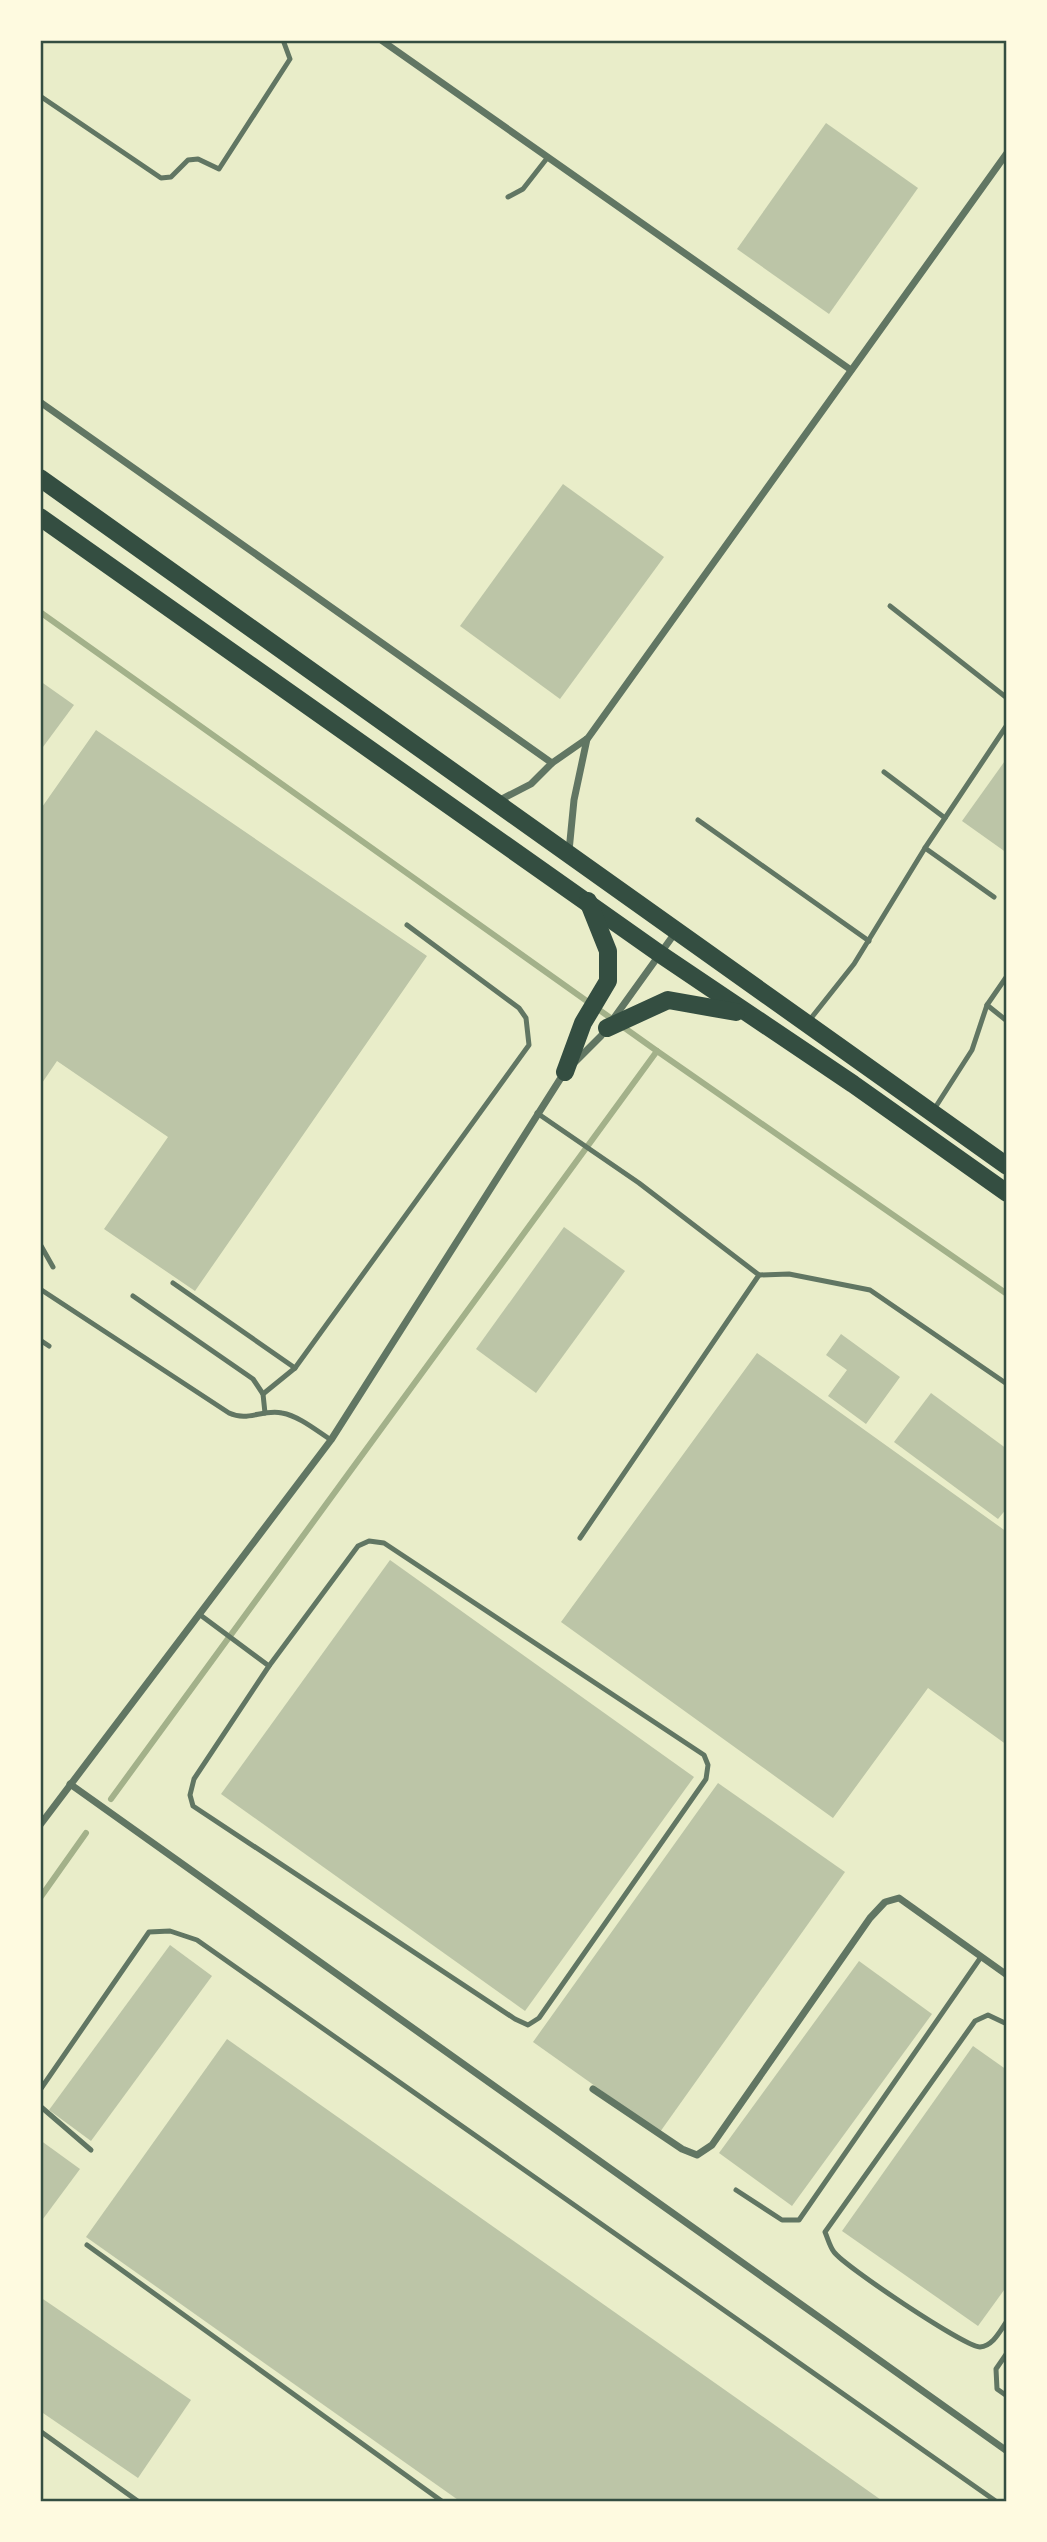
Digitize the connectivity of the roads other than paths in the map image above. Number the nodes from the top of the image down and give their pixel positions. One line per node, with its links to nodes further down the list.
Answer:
1 (283, 40): 3 (lane)
2 (381, 40): 5 (street)
3 (40, 96)
4 (1007, 153): 7 (street)
5 (548, 157): 6 (lane); 7 (street)
6 (508, 198)
7 (851, 370): 14 (street)
8 (40, 402): 15 (street)
9 (40, 478): 17 (main road)
10 (40, 517): 23 (main road)
11 (890, 606): 12 (lane)
12 (1007, 698)
13 (1007, 725): 18 (lane)
14 (587, 738): 15 (street); 21 (street)
15 (552, 764): 17 (street)
16 (884, 772): 18 (lane)
17 (495, 803): 21 (main road)
18 (945, 818): 20 (lane)
19 (698, 820): 26 (lane)
20 (925, 848): 22 (lane); 26 (lane)
21 (568, 856): 25 (main road)
22 (994, 897)
23 (588, 901): 27 (main road); 34 (main road)
24 (407, 925): 47 (lane)
25 (675, 933): 27 (street); 32 (main road)
26 (869, 942): 32 (lane)
27 (660, 954): 30 (main road); 33 (street)
28 (1007, 976): 29 (lane)
29 (987, 1005): 31 (lane); 36 (lane)
30 (746, 1014): 33 (main road); 38 (main road)
31 (1007, 1021)
32 (806, 1023): 36 (main road)
33 (604, 1032): 34 (street)
34 (565, 1072): 35 (street)
35 (537, 1113): 41 (lane); 51 (street)
36 (932, 1114): 37 (main road)
37 (1007, 1166)
38 (1007, 1193)
39 (40, 1244): 40 (lane)
40 (54, 1267)
41 (759, 1275): 48 (lane); 52 (lane)
42 (173, 1283): 47 (lane)
43 (40, 1290): 50 (lane)
44 (133, 1296): 49 (lane)
45 (40, 1339): 46 (lane)
46 (49, 1346)
47 (295, 1368): 49 (lane)
48 (1007, 1384)
49 (263, 1394): 50 (lane)
50 (265, 1413): 51 (lane)
51 (331, 1440): 53 (street)
52 (580, 1538)
53 (198, 1614): 54 (lane); 55 (street)
54 (269, 1666): 54 (lane)
55 (70, 1784): 56 (street); 70 (street)
56 (40, 1825)
57 (981, 1957): 58 (street); 60 (street); 64 (lane)
58 (1007, 1975)
59 (1007, 2024): 66 (lane)
60 (593, 2089)
61 (40, 2090): 73 (lane)
62 (40, 2106): 63 (lane)
63 (92, 2150)
64 (736, 2190)
65 (87, 2245): 72 (lane)
66 (1007, 2321)
67 (1007, 2353): 68 (lane)
68 (1007, 2396)
69 (40, 2431): 71 (lane)
70 (1007, 2451)
71 (139, 2502)
72 (443, 2502)
73 (997, 2502)

